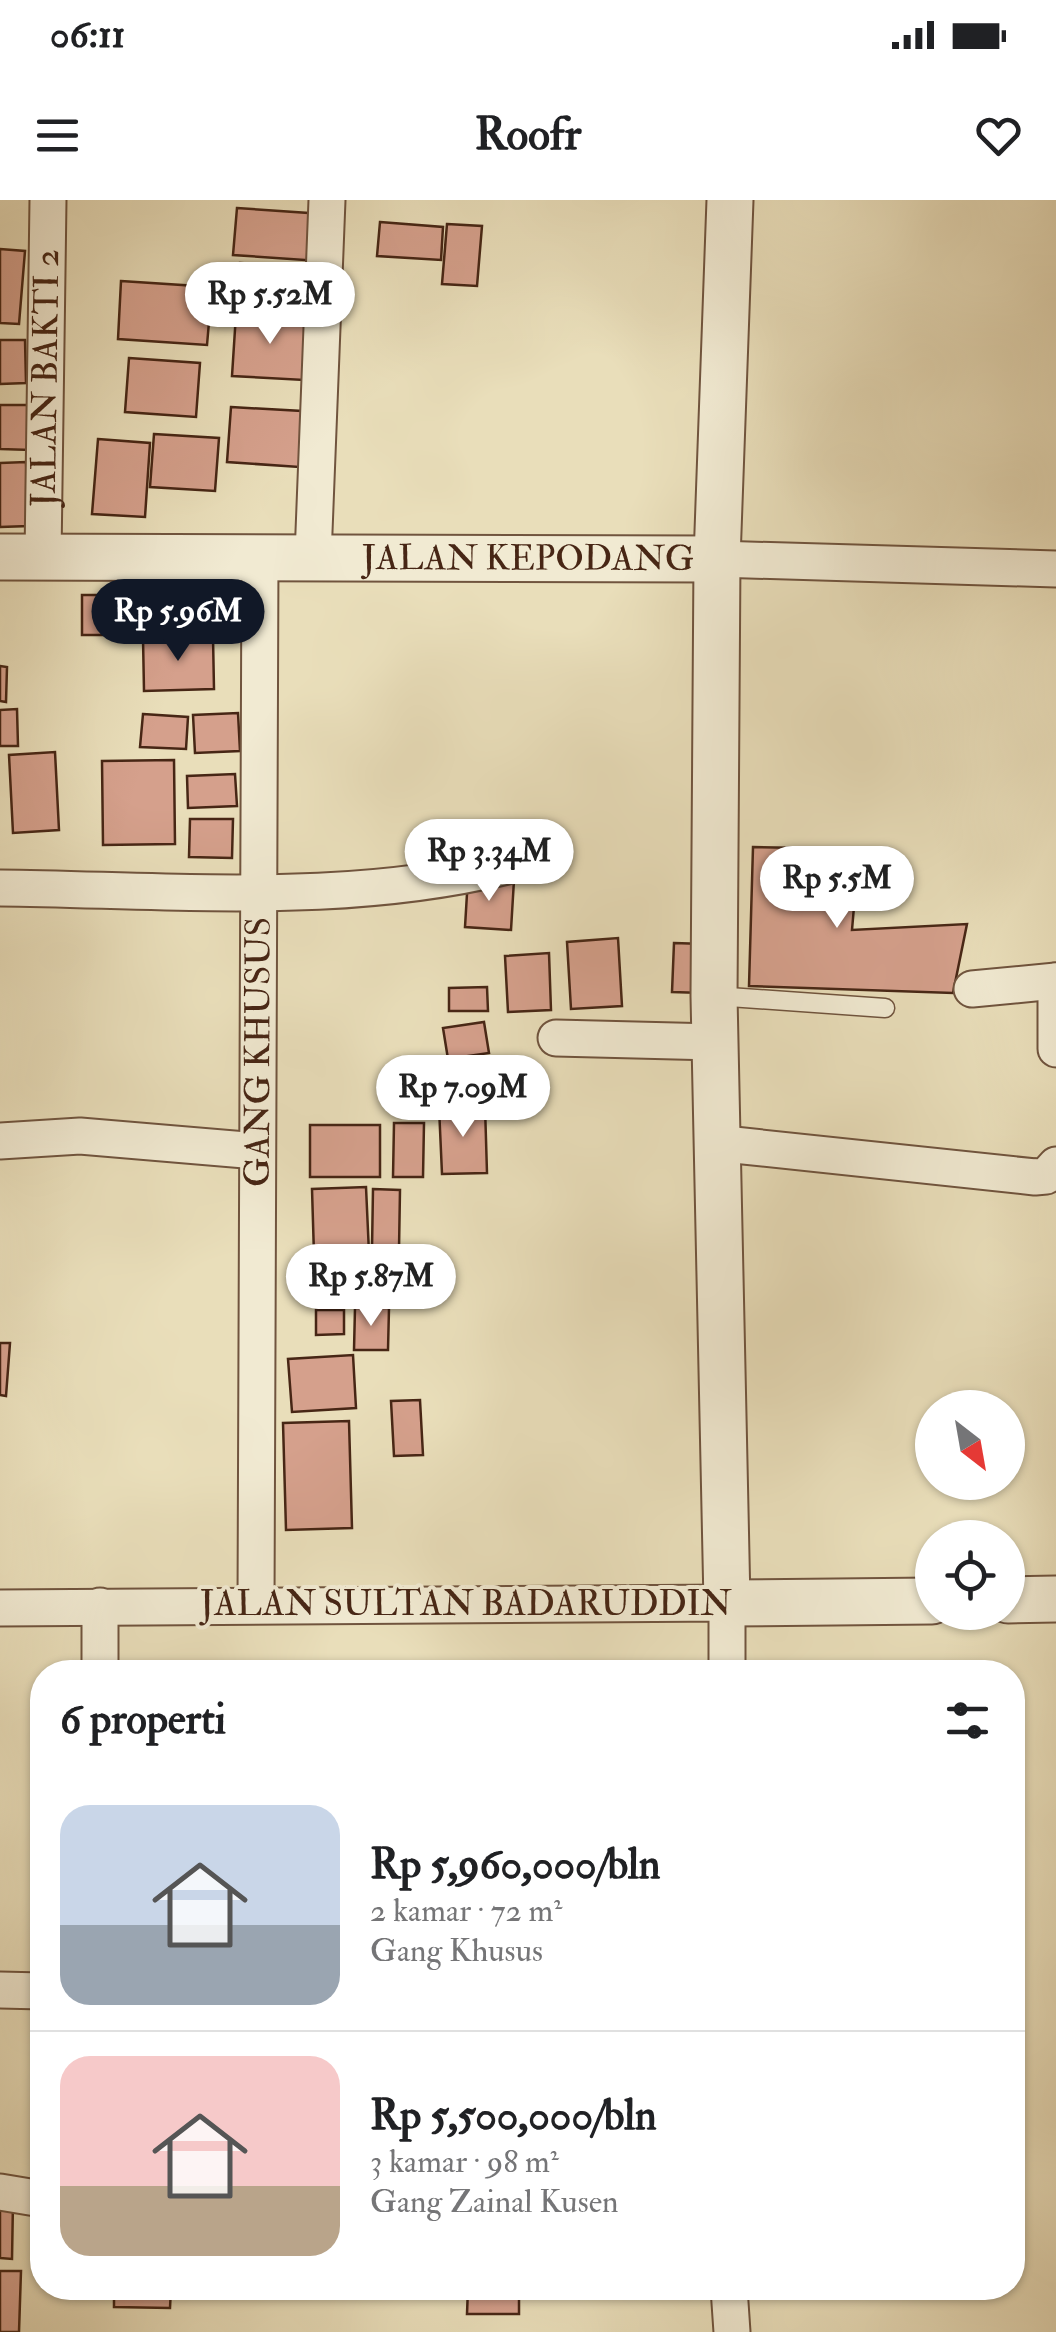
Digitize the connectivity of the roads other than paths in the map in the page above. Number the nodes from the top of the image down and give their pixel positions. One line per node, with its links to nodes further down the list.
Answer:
1 (48, 200): 4 (street, JALAN BAKTI 2)
2 (326, 200): 6 (street)
3 (730, 200): 7 (street)
4 (22, 557): 5 (street, JALAN KEPODANG)
5 (260, 557): 6 (street, JALAN KEPODANG); 11 (street, GANG KHUSUS)
6 (313, 557): 7 (street, JALAN KEPODANG)
7 (717, 559): 8 (street, JALAN KEPODANG); 14 (street)
8 (1056, 569)
9 (530, 860): 11 (street)
10 (0, 888): 11 (street)
11 (256, 891): 21 (street, GANG KHUSUS)
12 (1056, 982): 13 (street); 18 (street)
13 (972, 990)
14 (714, 996): 15 (lane); 17 (street)
15 (885, 1008)
16 (556, 1038): 17 (street)
17 (715, 1042): 20 (street)
18 (1056, 1049)
19 (0, 1141): 21 (street)
20 (714, 1143): 22 (street); 27 (street)
21 (257, 1151): 26 (street, GANG KHUSUS)
22 (1056, 1165)
23 (1056, 1599): 24 (street)
24 (1025, 1600)
25 (915, 1601): 27 (street, JALAN SULTAN BADARUDDIN)
26 (256, 1604): 27 (street, JALAN SULTAN BADARUDDIN); 28 (street, JALAN SULTAN BADARUDDIN)
27 (727, 1604): 31 (street)
28 (100, 1606): 29 (street, JALAN SULTAN BADARUDDIN); 30 (street)
29 (0, 1608)
30 (100, 1660)
31 (727, 1660)
32 (0, 1990): 33 (street)
33 (30, 1991)
34 (0, 2192): 35 (street)
35 (30, 2197)
36 (730, 2300): 37 (street)
37 (732, 2332)

